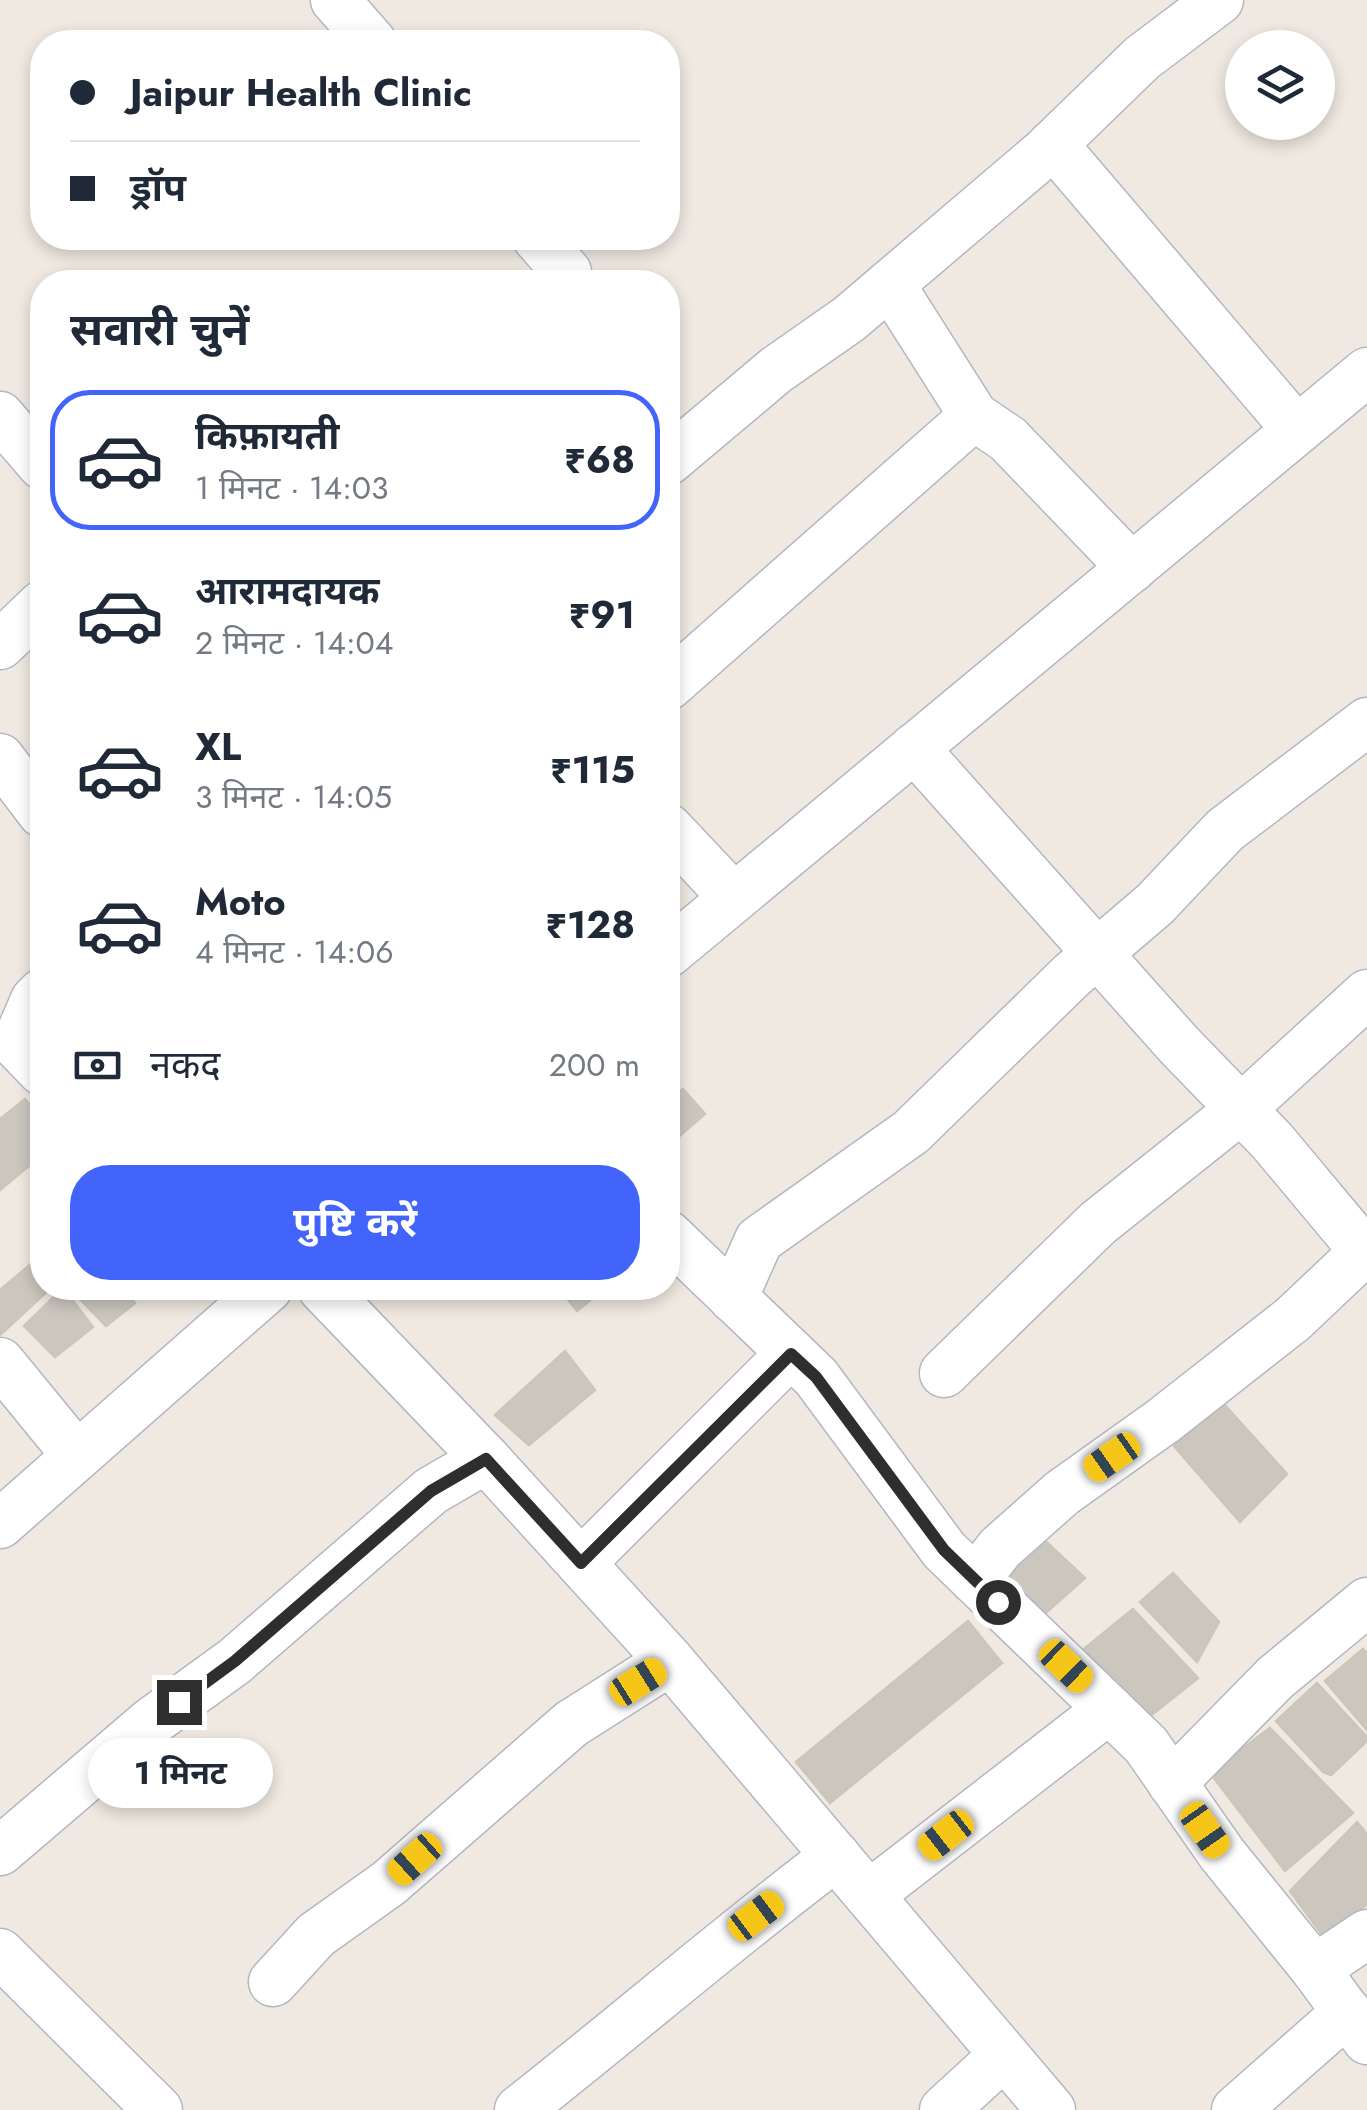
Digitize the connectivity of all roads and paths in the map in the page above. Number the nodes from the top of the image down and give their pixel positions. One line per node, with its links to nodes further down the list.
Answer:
1 (334, 0): 3 (street)
2 (1219, 0): 4 (street)
3 (361, 30)
4 (1053, 144): 5 (street); 9 (street)
5 (890, 284): 8 (street); 11 (street)
6 (1367, 372): 9 (street)
7 (0, 416): 10 (street)
8 (974, 416): 12 (street); 15 (street)
9 (1297, 430): 12 (street)
10 (30, 451)
11 (680, 451)
12 (1132, 568): 17 (street)
13 (30, 615): 14 (street)
14 (0, 644)
15 (680, 675)
16 (1367, 722): 23 (street)
17 (914, 748): 21 (street); 23 (street)
18 (0, 758): 19 (street)
19 (30, 797)
20 (680, 841): 21 (street)
21 (734, 898): 22 (street)
22 (680, 943)
23 (1098, 953): 27 (street); 30 (street)
24 (1367, 994): 27 (street)
25 (30, 1021): 26 (street)
26 (20, 1056)
27 (1241, 1109): 29 (street); 35 (street)
28 (680, 1246): 30 (street)
29 (1366, 1250): 40 (street)
30 (734, 1298): 33 (street)
31 (246, 1300): 36 (street)
32 (334, 1300): 37 (street)
33 (791, 1354): 39 (street); 40 (street)
34 (0, 1362): 36 (street)
35 (944, 1374)
36 (77, 1456): 38 (street)
37 (486, 1459): 39 (street); 45 (street)
38 (0, 1524)
39 (581, 1563): 42 (street)
40 (975, 1580): 43 (street)
41 (1367, 1602): 44 (street)
42 (670, 1661): 46 (street); 51 (street)
43 (1109, 1709): 44 (street); 47 (street)
44 (1172, 1783): 50 (street)
45 (0, 1851)
46 (836, 1856): 47 (street); 55 (street)
47 (869, 1895): 53 (street)
48 (1367, 1934): 50 (street)
49 (0, 1953): 54 (street)
50 (1315, 1968): 52 (street)
51 (273, 1982)
52 (1357, 2026): 58 (street)
53 (1004, 2055): 56 (street); 57 (street)
54 (158, 2110)
55 (519, 2110)
56 (944, 2110)
57 (1051, 2110)
58 (1236, 2110)

